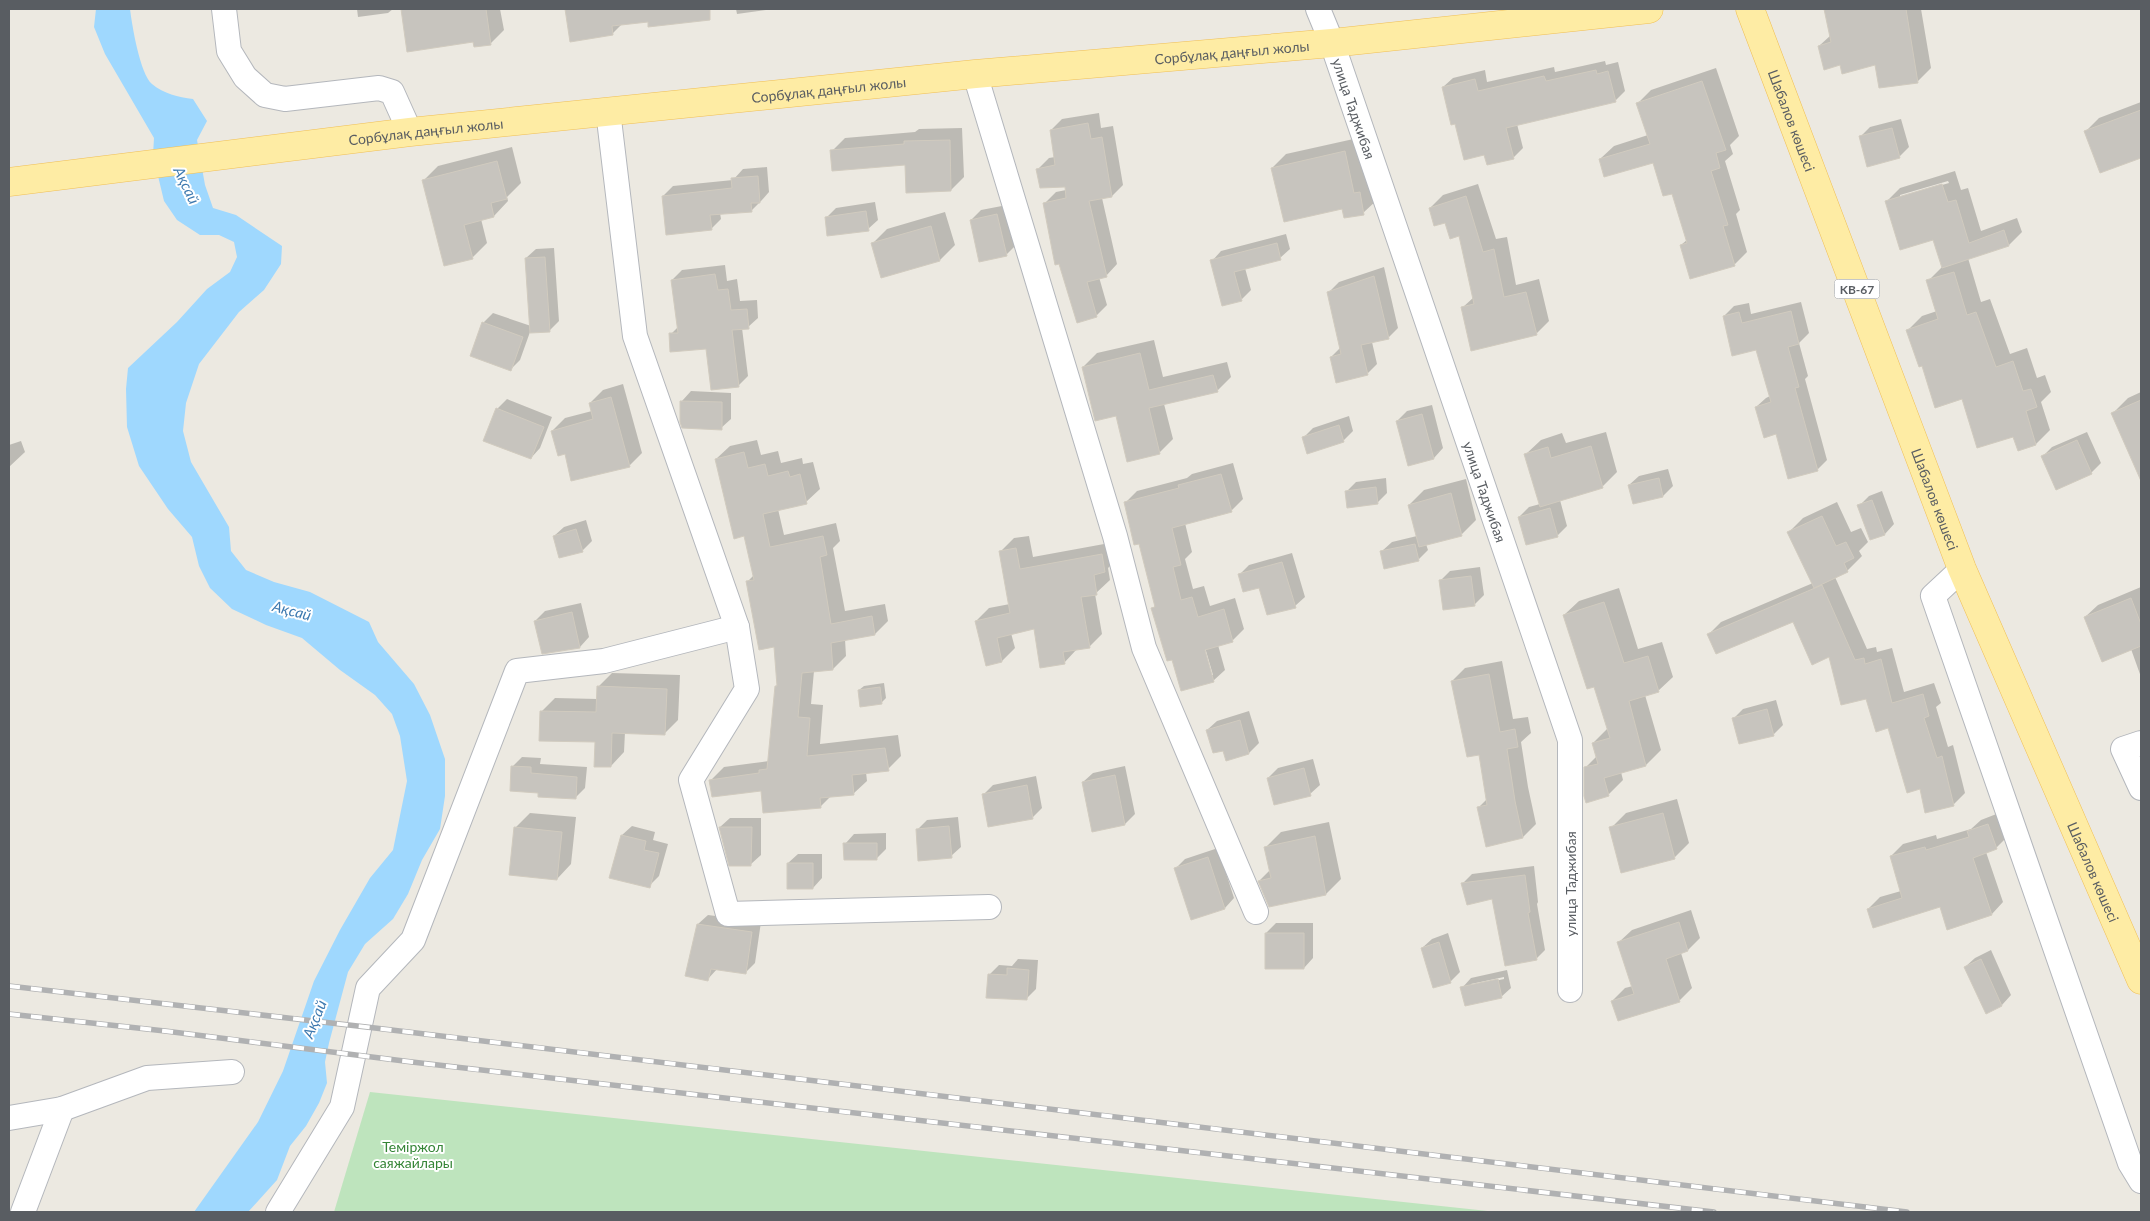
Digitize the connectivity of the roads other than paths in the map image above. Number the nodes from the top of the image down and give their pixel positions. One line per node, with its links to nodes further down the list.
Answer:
1 (224, 9): 8 (street)
2 (1318, 9): 5 (street, улица Таджибая)
3 (1650, 9): 5 (main road, Сорбұлақ даңғыл жолы)
4 (1750, 9): 10 (main road, Шабалов көшесі / KB-67)
5 (1332, 43): 6 (main road, Сорбұлақ даңғыл жолы); 17 (street, улица Таджибая)
6 (975, 74): 7 (main road, Сорбұлақ даңғыл жолы); 15 (street)
7 (608, 111): 8 (main road, Сорбұлақ даңғыл жолы); 11 (street)
8 (410, 132): 9 (main road, Сорбұлақ даңғыл жолы)
9 (9, 182)
10 (1962, 569): 16 (main road, Шабалов көшесі); 21 (street)
11 (737, 627): 14 (street); 23 (street)
12 (2141, 743): 13 (street)
13 (2141, 788)
14 (989, 907)
15 (1256, 912)
16 (2141, 980)
17 (1570, 990)
18 (232, 1072): 19 (street)
19 (62, 1109): 20 (street); 22 (street)
20 (9, 1118)
21 (2141, 1181)
22 (22, 1212)
23 (278, 1212)

